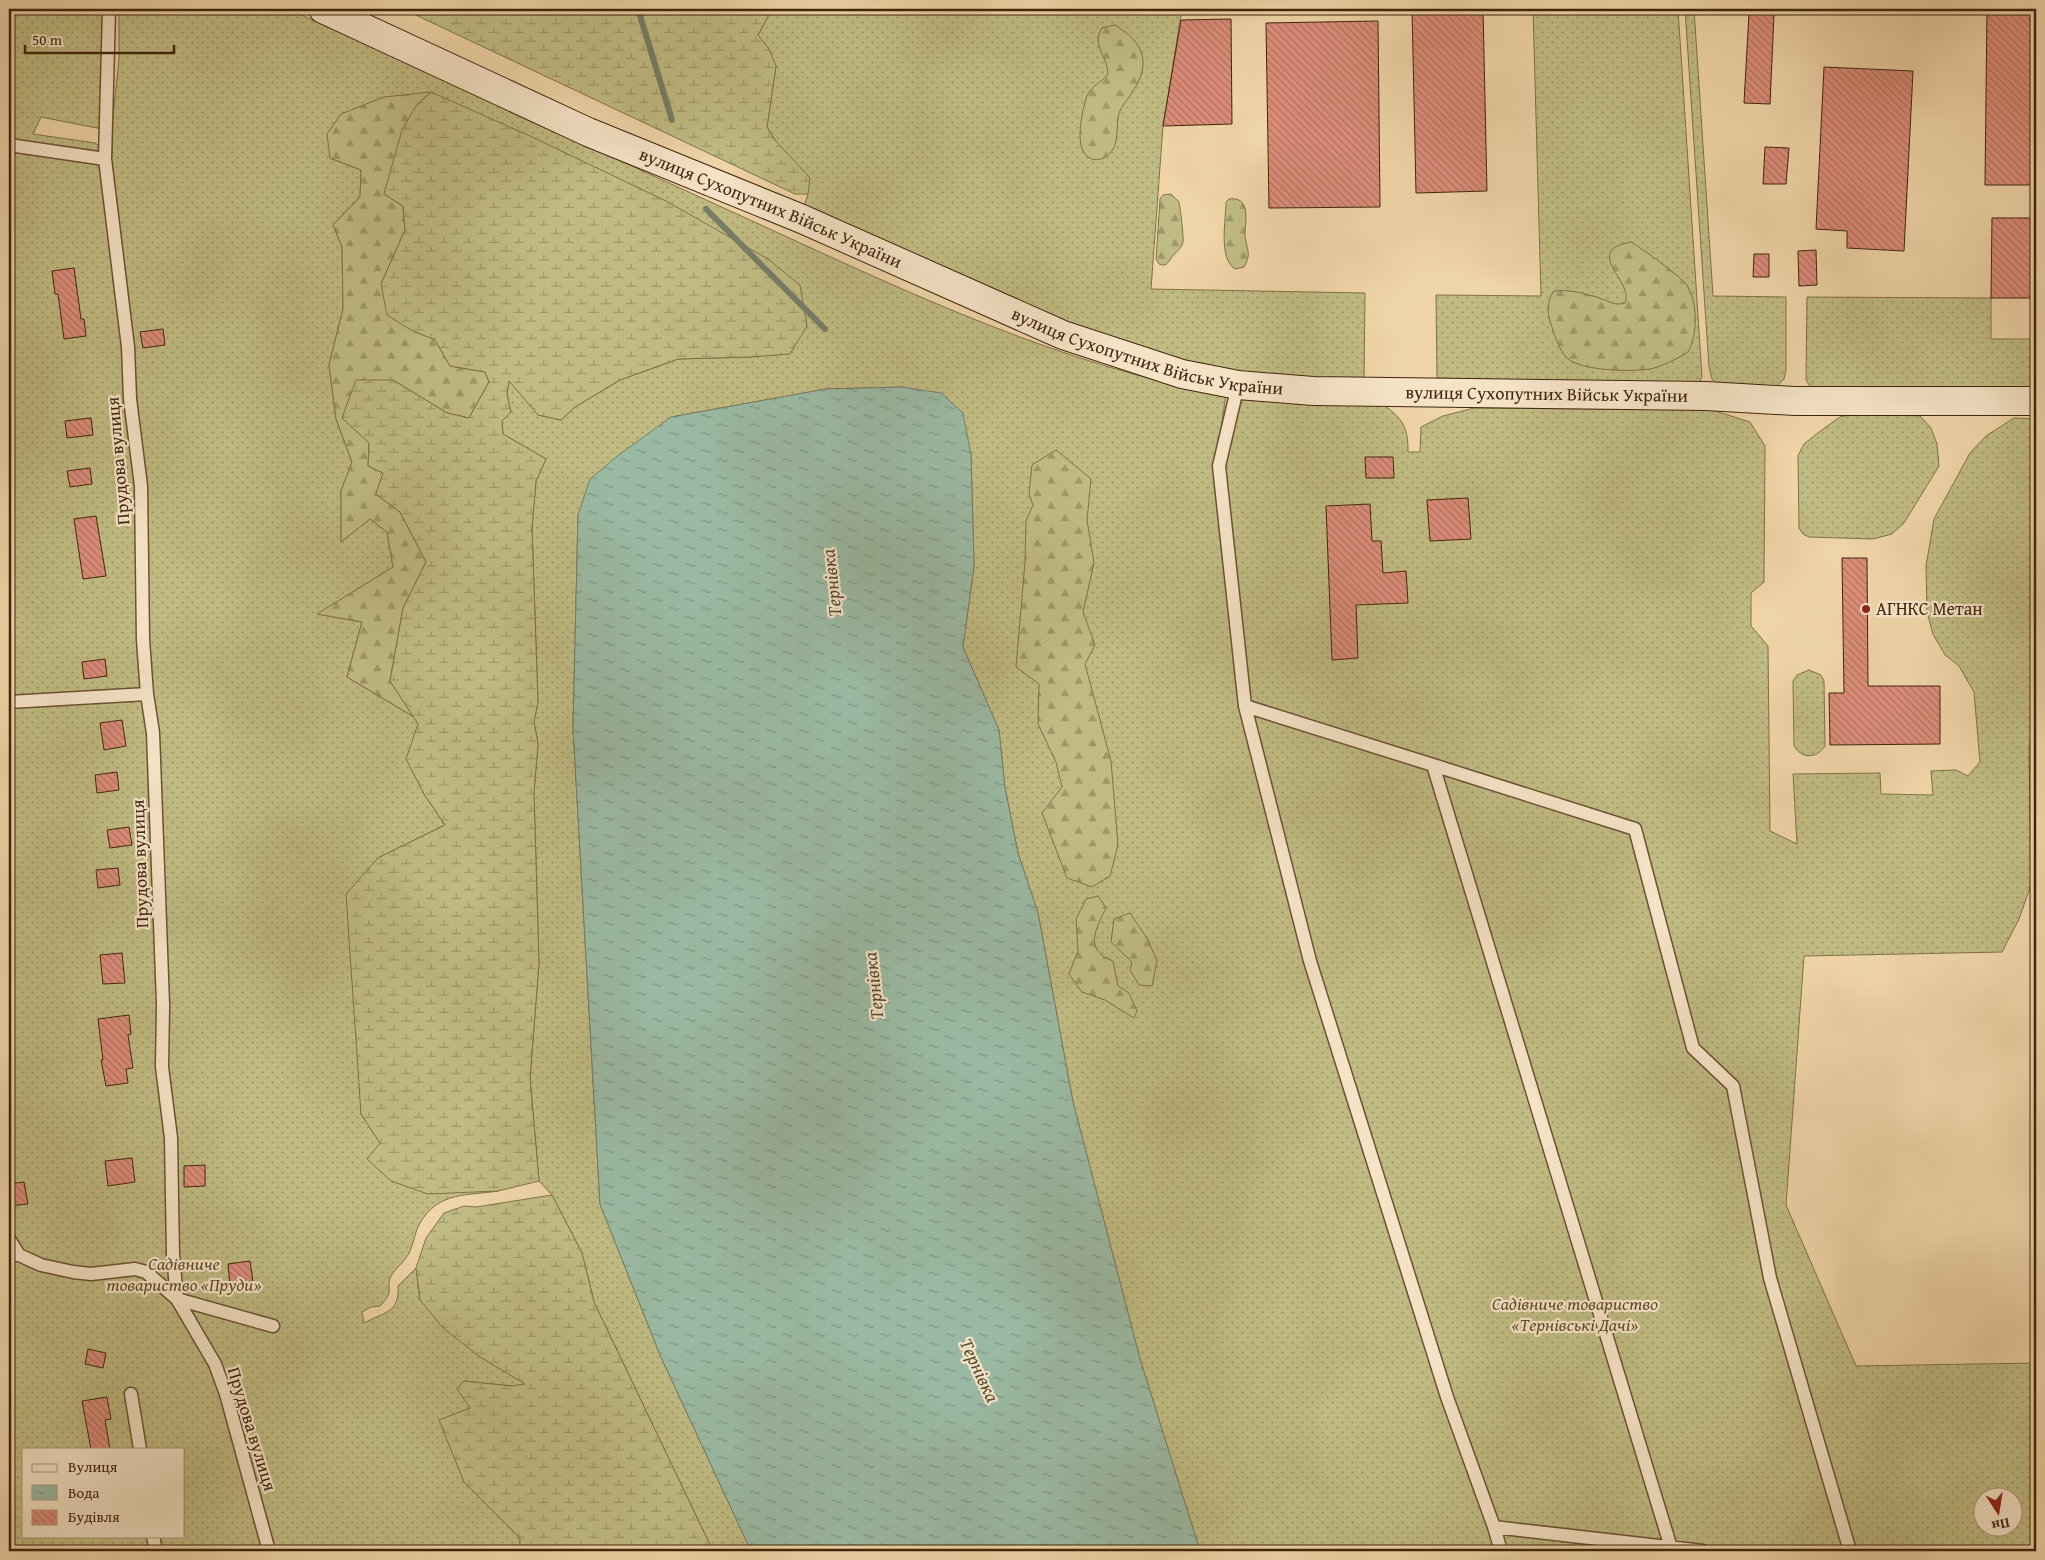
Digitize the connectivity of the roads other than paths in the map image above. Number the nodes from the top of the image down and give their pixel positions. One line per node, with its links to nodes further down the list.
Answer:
1 (109, 9): 4 (lane, Прудова вулиця)
2 (324, 9): 5 (street, вулиця Сухопутних Військ України)
3 (9, 145): 4 (lane)
4 (104, 159): 7 (lane, Прудова вулиця)
5 (1238, 385): 6 (street, вулиця Сухопутних Військ України); 9 (lane)
6 (2036, 401)
7 (146, 694): 8 (lane); 13 (lane, Прудова вулиця)
8 (9, 702)
9 (1245, 706): 10 (lane); 17 (lane)
10 (1433, 765): 19 (lane); 24 (lane)
11 (9, 1239): 12 (lane)
12 (14, 1255): 13 (lane)
13 (177, 1299): 14 (lane); 21 (lane, Прудова вулиця)
14 (273, 1326)
15 (131, 1394): 16 (lane)
16 (140, 1448)
17 (1494, 1527): 19 (lane); 22 (lane)
18 (153, 1538): 20 (lane)
19 (1672, 1549): 23 (lane)
20 (156, 1551)
21 (269, 1551)
22 (1501, 1551)
23 (1702, 1551)
24 (1850, 1551)

